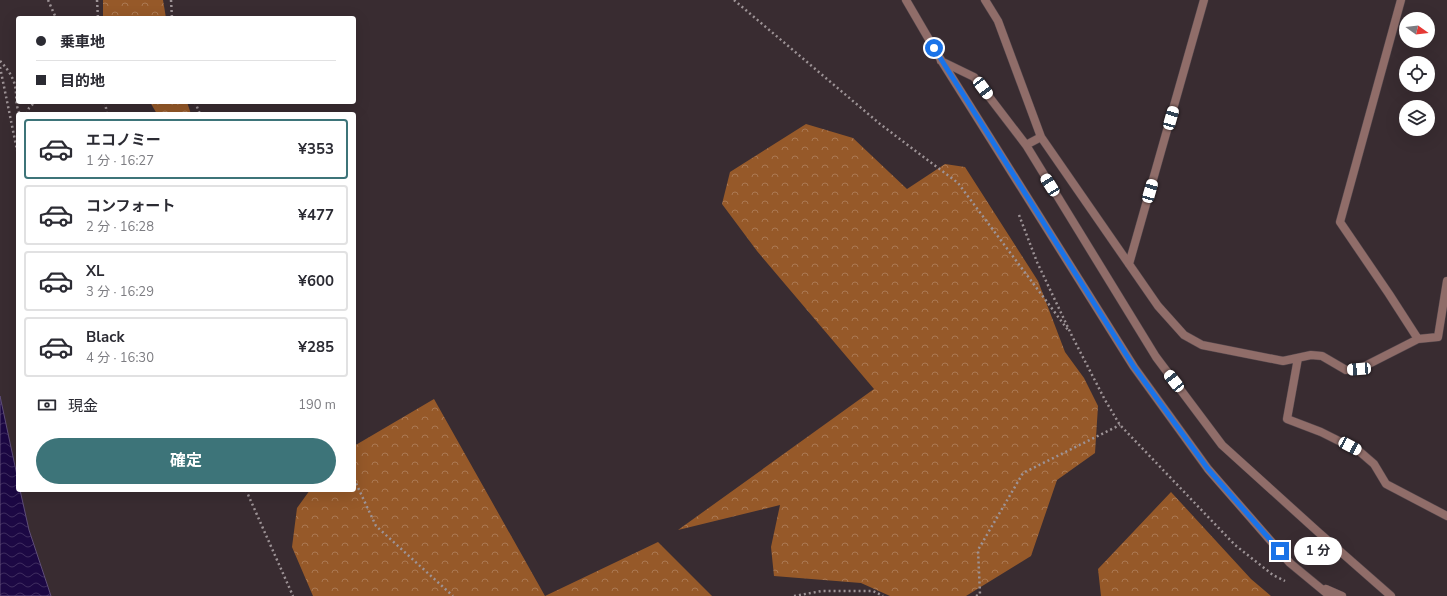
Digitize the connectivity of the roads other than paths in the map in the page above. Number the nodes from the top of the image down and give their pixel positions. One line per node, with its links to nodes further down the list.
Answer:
1 (906, 0): 5 (street)
2 (985, 0): 6 (street)
3 (1204, 0): 8 (street)
4 (1400, 0): 11 (street)
5 (941, 60): 7 (street); 15 (street)
6 (1041, 137): 7 (street); 8 (street)
7 (1026, 145): 18 (street)
8 (1129, 264): 13 (street)
9 (1447, 281): 10 (street)
10 (1438, 337): 11 (street); 12 (street)
11 (1418, 339): 13 (street)
12 (1447, 340)
13 (1298, 358): 14 (street)
14 (1447, 516)
15 (1318, 586): 16 (street); 17 (street)
16 (1330, 596)
17 (1342, 596)
18 (1391, 596)

